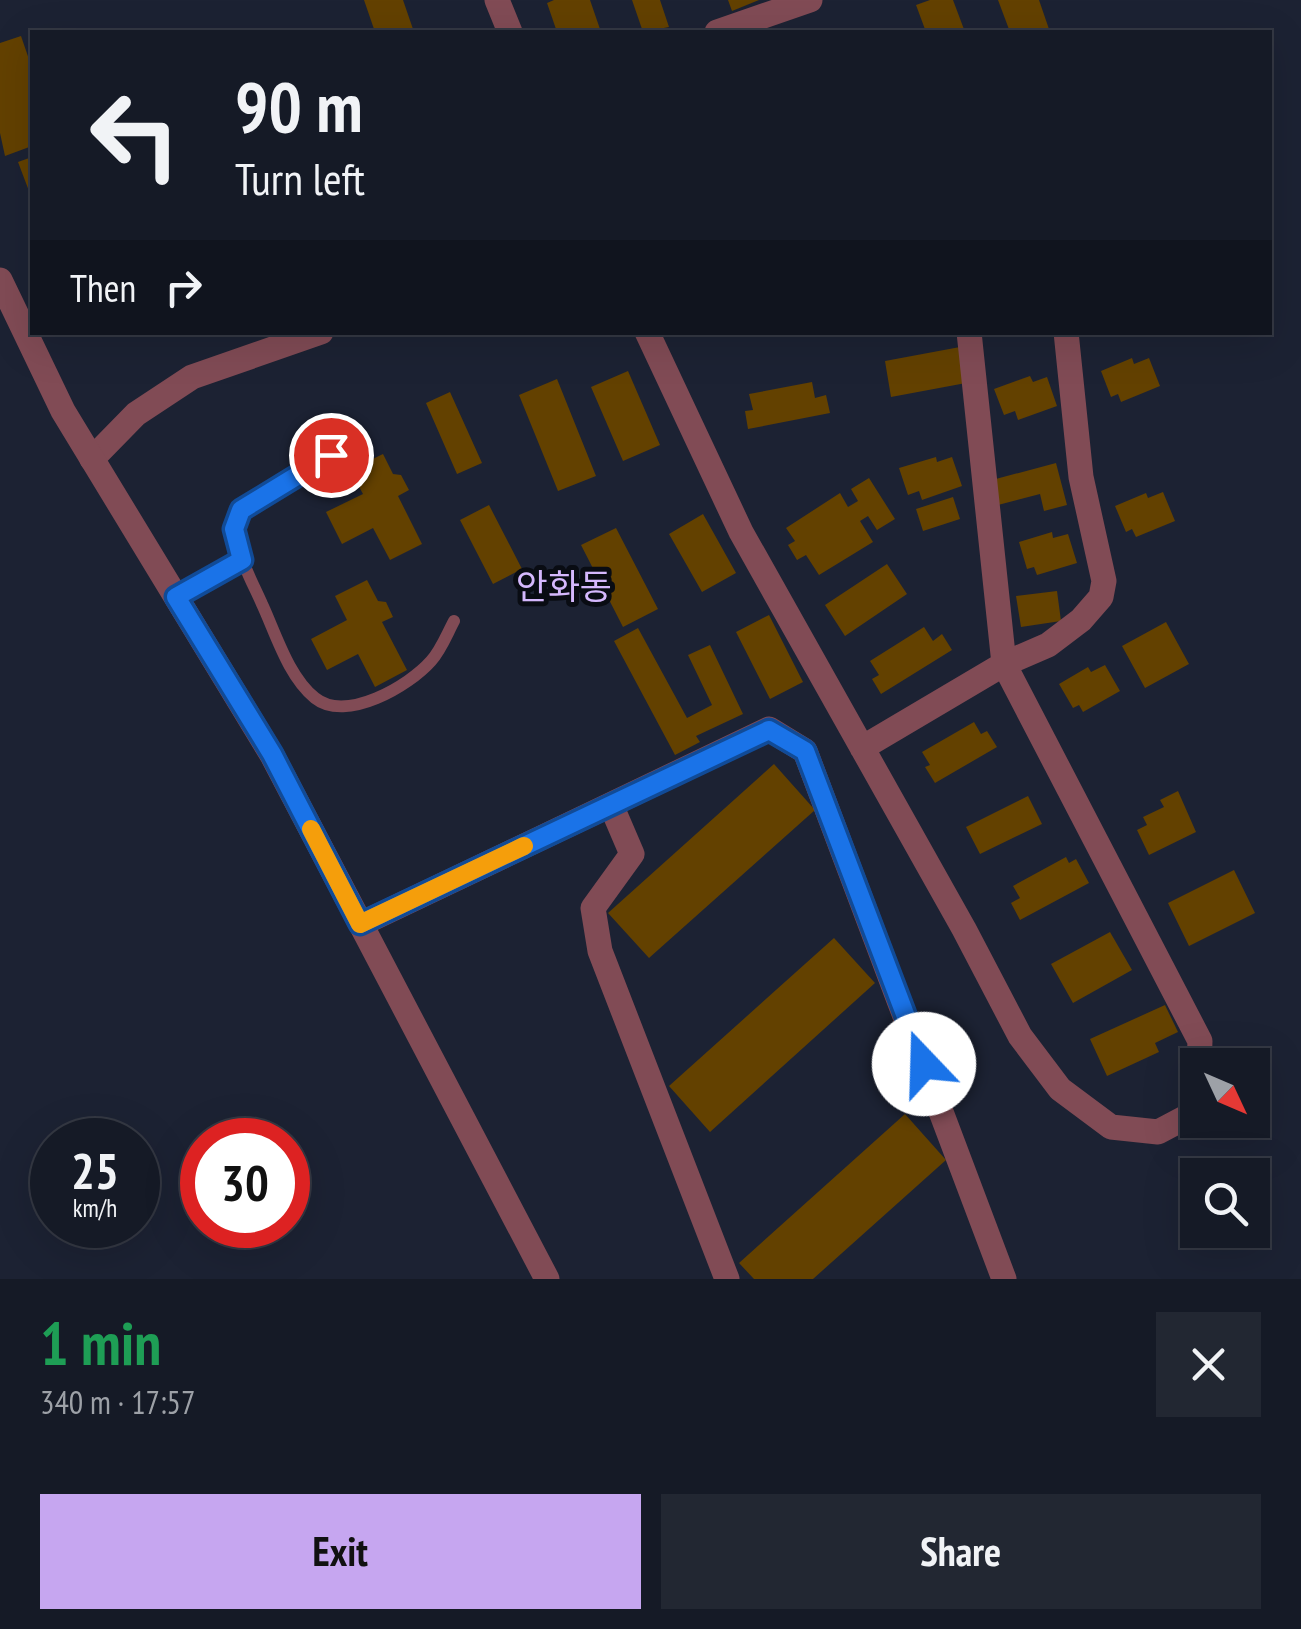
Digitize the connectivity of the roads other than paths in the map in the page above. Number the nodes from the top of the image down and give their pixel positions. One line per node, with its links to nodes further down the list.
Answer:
1 (497, 0): 3 (street)
2 (810, 0): 4 (street)
3 (509, 30)
4 (723, 30)
5 (0, 280): 11 (street)
6 (313, 335): 11 (street)
7 (648, 335): 16 (street)
8 (969, 335): 15 (street)
9 (1066, 335): 15 (street)
10 (361, 437): 12 (lane)
11 (92, 458): 13 (street)
12 (242, 560): 13 (lane); 14 (lane)
13 (176, 597): 18 (street)
14 (454, 621)
15 (1004, 664): 16 (street); 19 (street)
16 (862, 748): 20 (street)
17 (612, 804): 18 (street); 22 (street); 23 (street)
18 (360, 924): 21 (street)
19 (1200, 1048)
20 (1180, 1120)
21 (546, 1279)
22 (727, 1279)
23 (1004, 1279)

